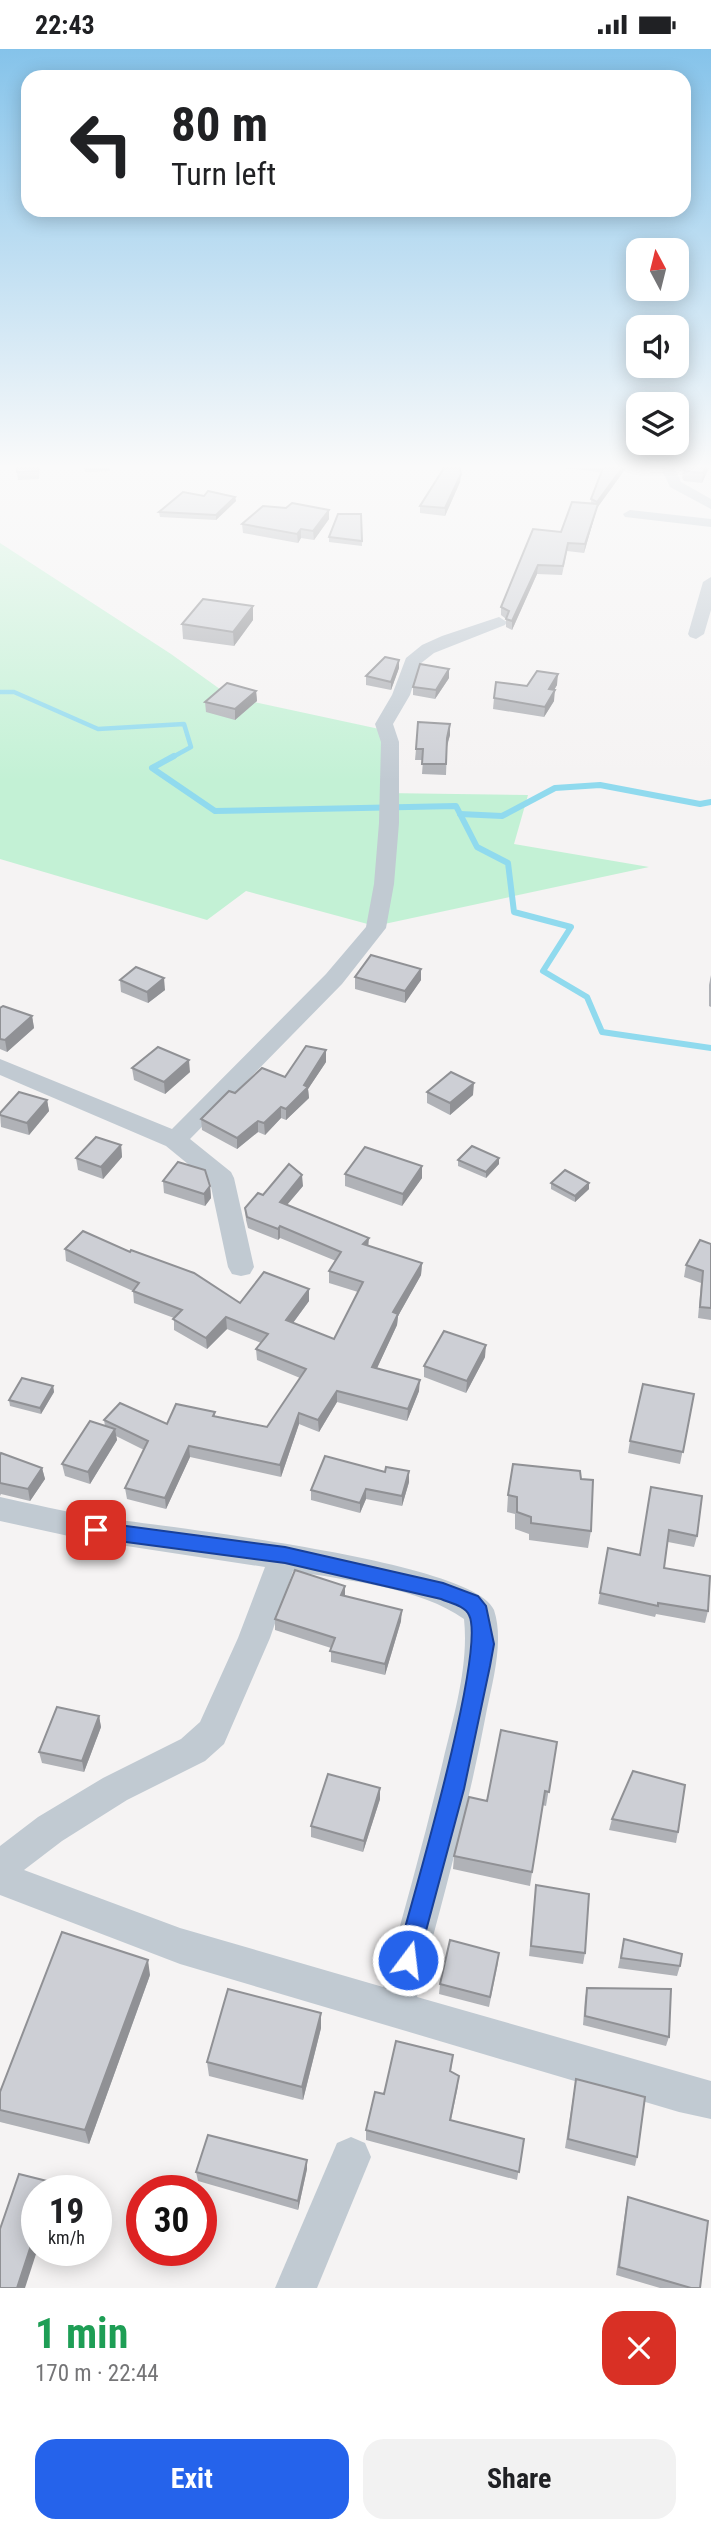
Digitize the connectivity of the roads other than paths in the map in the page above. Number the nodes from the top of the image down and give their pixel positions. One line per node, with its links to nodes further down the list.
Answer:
1 (711, 582): 3 (street)
2 (499, 621): 5 (street)
3 (696, 634)
4 (0, 1066): 5 (street)
5 (175, 1140): 6 (street)
6 (241, 1267)
7 (0, 1509): 8 (street)
8 (285, 1555): 9 (street); 11 (street)
9 (0, 1867)
10 (0, 1878): 11 (street)
11 (394, 2009): 12 (street)
12 (711, 2100)
13 (351, 2157): 14 (street)
14 (296, 2288)

